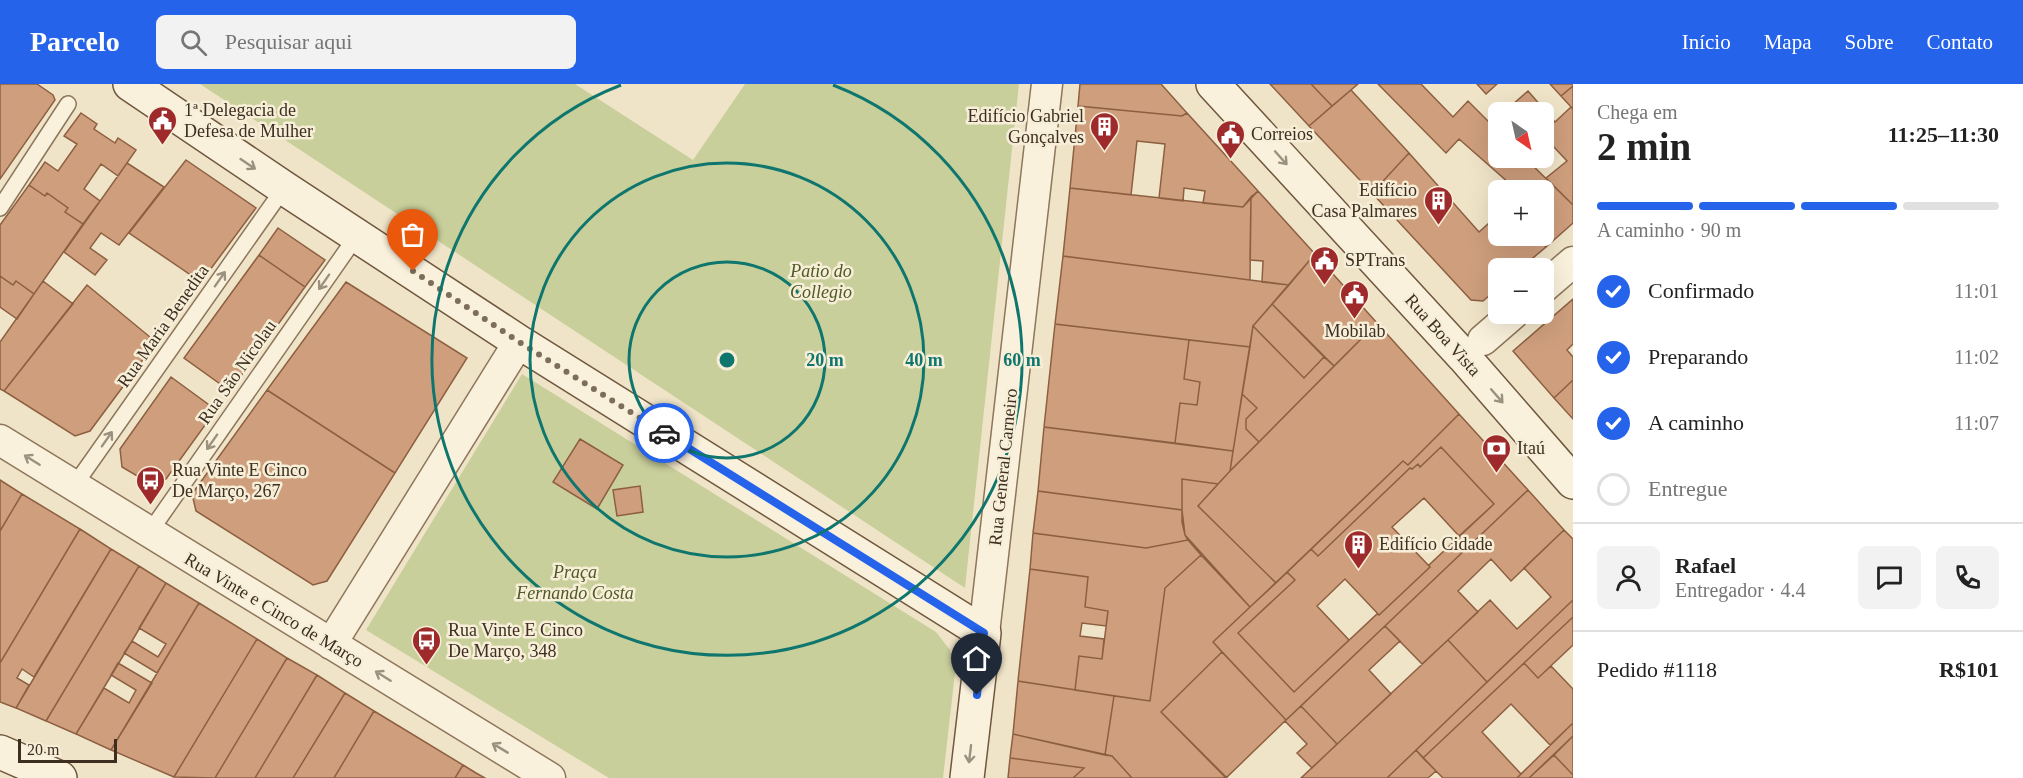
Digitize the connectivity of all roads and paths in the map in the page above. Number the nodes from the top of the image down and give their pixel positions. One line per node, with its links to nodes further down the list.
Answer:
1 (130, 84): 5 (street, one-way to 5)
2 (1047, 84): 17 (street, Rua General Carneiro)
3 (1213, 84): 14 (street, Rua Boa Vista, one-way to 14)
4 (68, 104): 6 (lane)
5 (284, 188): 7 (street); 15 (lane, Rua Maria Benedita, one-way to 5)
6 (0, 208)
7 (357, 234): 12 (street); 16 (lane, Rua São Nicolau, one-way to 16)
8 (1573, 262): 9 (street)
9 (1554, 278)
10 (1501, 324): 11 (street)
11 (1483, 340)
12 (519, 342): 17 (street); 18 (street)
13 (0, 440): 15 (street, Rua Vinte e Cinco de Março, one-way to 13)
14 (1573, 482)
15 (74, 486): 16 (street, Rua Vinte e Cinco de Março)
16 (149, 533): 18 (street, Rua Vinte e Cinco de Março)
17 (984, 633): 22 (street, Rua General Carneiro, one-way to 22)
18 (330, 644): 21 (street, Rua Vinte e Cinco de Março, one-way to 18)
19 (0, 752): 20 (street)
20 (60, 778)
21 (550, 778)
22 (967, 778)

